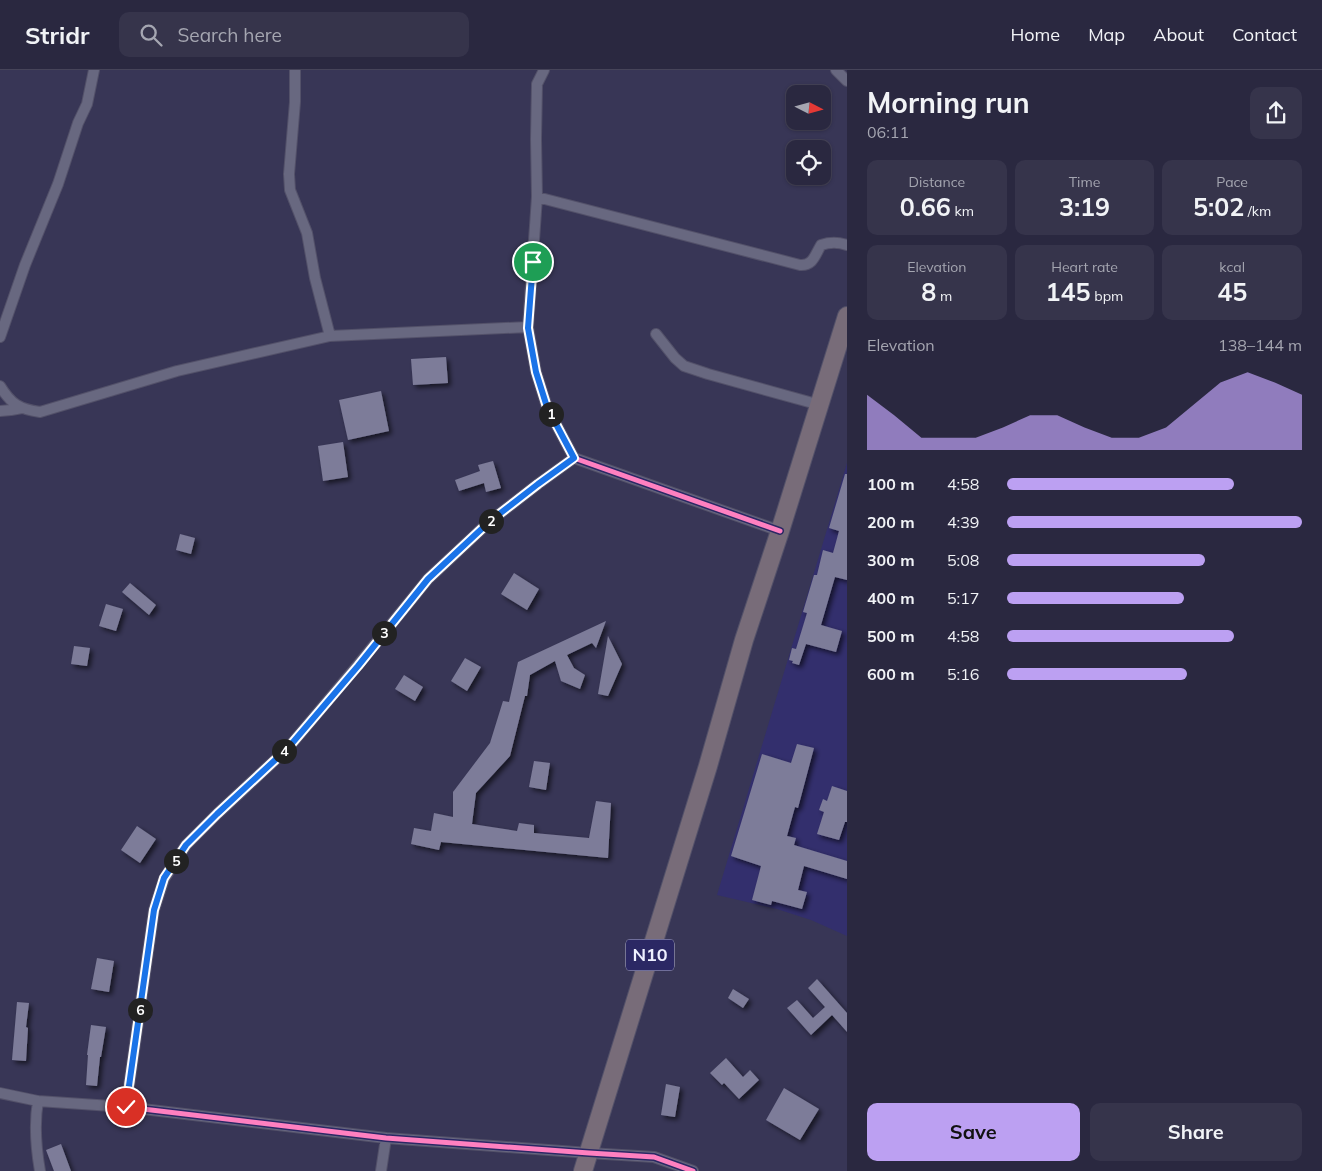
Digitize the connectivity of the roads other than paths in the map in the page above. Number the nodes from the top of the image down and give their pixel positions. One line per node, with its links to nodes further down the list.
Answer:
1 (94, 70): 12 (street)
2 (295, 70): 11 (street)
3 (544, 70): 6 (street)
4 (836, 70): 5 (street)
5 (847, 81)
6 (537, 198): 7 (street); 9 (street)
7 (847, 245)
8 (847, 316): 14 (highway, N10)
9 (528, 328): 11 (street); 17 (street)
10 (656, 334): 14 (street)
11 (330, 336): 15 (street)
12 (0, 338)
13 (0, 386): 15 (street)
14 (820, 405): 18 (highway, N10)
15 (22, 408): 16 (street)
16 (0, 411)
17 (574, 458): 18 (street); 21 (street)
18 (780, 532): 23 (highway, N10)
19 (0, 1093): 20 (street)
20 (38, 1101): 21 (street); 24 (street)
21 (126, 1107): 22 (street)
22 (386, 1138): 23 (street); 25 (street)
23 (589, 1154): 26 (highway, N10); 27 (street)
24 (40, 1171)
25 (381, 1171)
26 (583, 1171)
27 (693, 1171)

